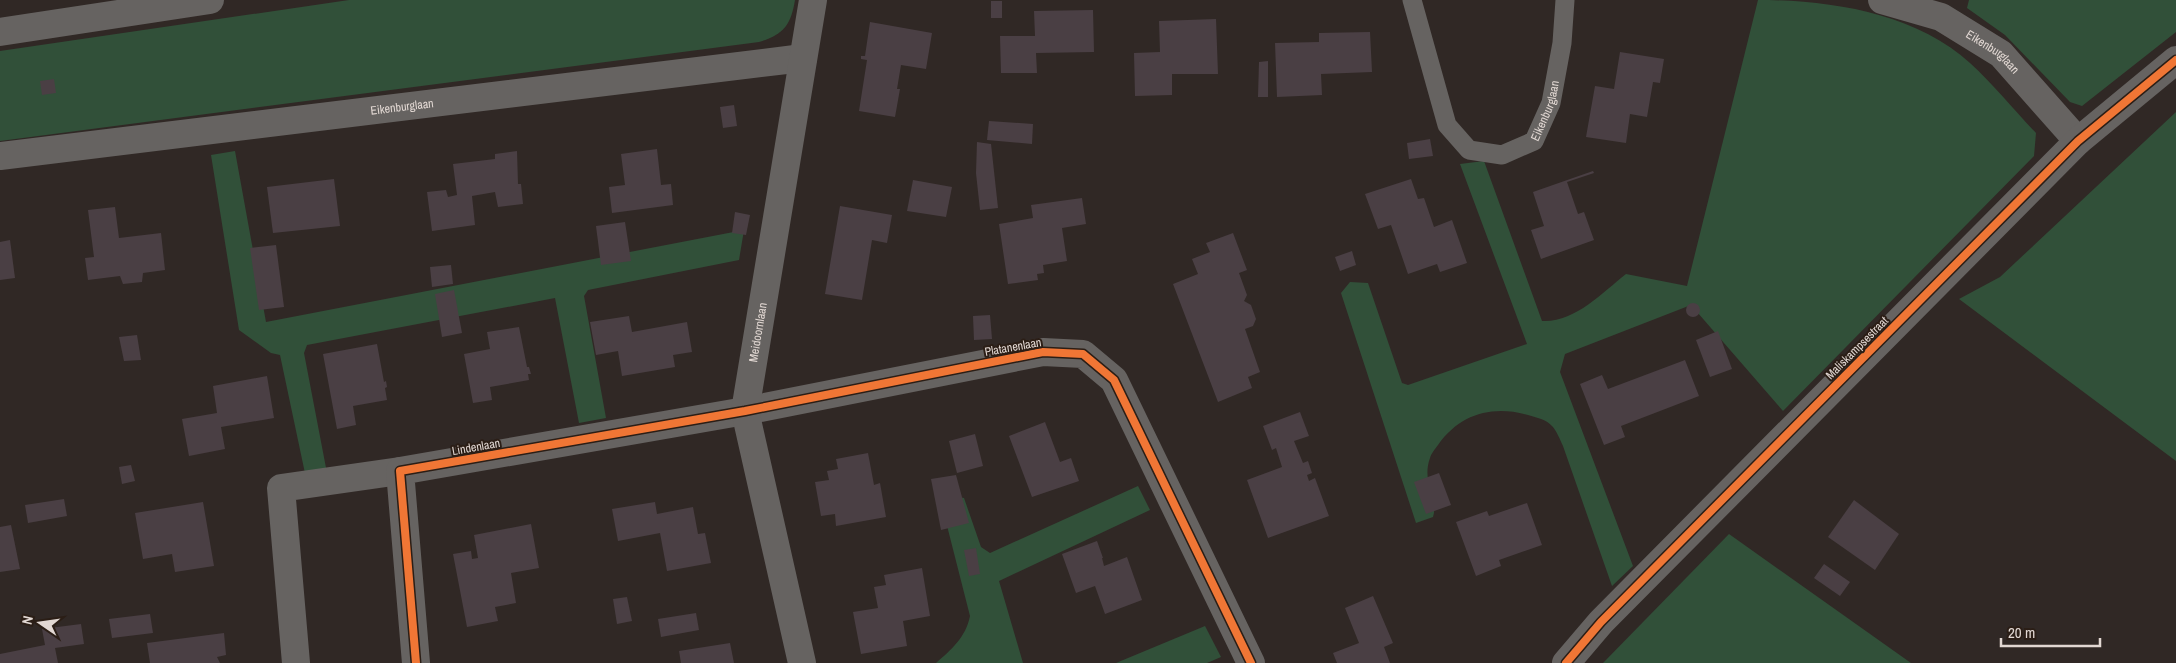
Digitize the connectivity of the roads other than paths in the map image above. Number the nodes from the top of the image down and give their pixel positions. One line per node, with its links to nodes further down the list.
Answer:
1 (210, 0): 6 (street)
2 (813, 0): 8 (street, Meidoornlaan)
3 (1412, 0): 4 (lane, Eikenburglaan)
4 (1565, 0)
5 (1882, 0): 10 (street, Eikenburglaan)
6 (125, 6): 7 (street)
7 (0, 32)
8 (803, 58): 11 (street, Eikenburglaan); 12 (street, Meidoornlaan)
9 (2176, 60): 10 (street, Maliskampsestraat)
10 (2078, 141): 18 (street, Maliskampsestraat)
11 (0, 156)
12 (745, 411): 13 (street, Lindenlaan); 16 (street, Meidoornlaan); 17 (street, Platanenlaan)
13 (400, 471): 14 (street, Lindenlaan); 15 (street)
14 (296, 663)
15 (416, 663)
16 (802, 663)
17 (1251, 663)
18 (1566, 663)

